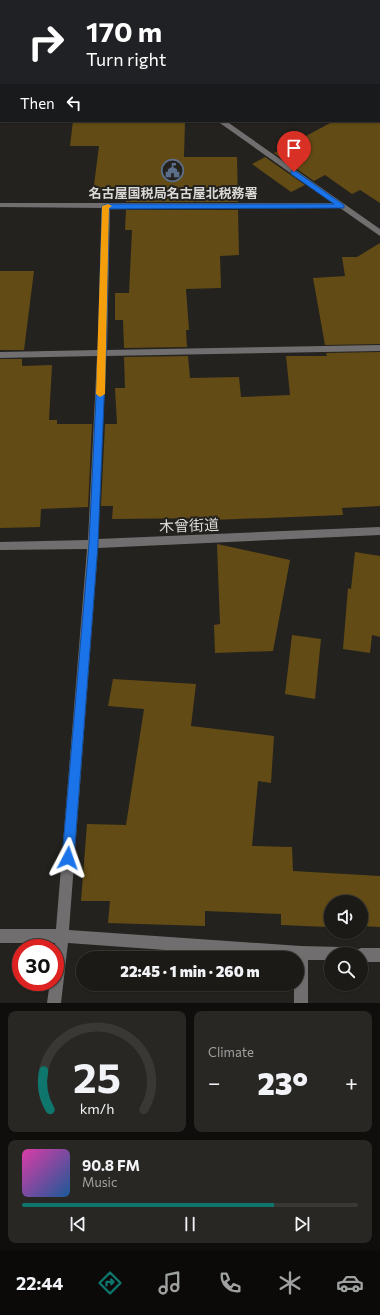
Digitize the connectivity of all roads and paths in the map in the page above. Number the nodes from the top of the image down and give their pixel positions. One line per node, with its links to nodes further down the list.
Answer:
1 (222, 122): 4 (street)
2 (0, 205): 3 (street)
3 (106, 206): 4 (street); 7 (street)
4 (342, 206): 5 (street)
5 (380, 233)
6 (380, 348): 7 (street)
7 (102, 354): 8 (street); 10 (street)
8 (0, 355)
9 (380, 532): 10 (street, 木曾街道)
10 (93, 544): 11 (street, 木曾街道); 13 (street)
11 (0, 546)
12 (0, 936): 13 (street)
13 (62, 936): 14 (street); 20 (street)
14 (273, 951)
15 (304, 953): 16 (street)
16 (324, 954)
17 (368, 955): 18 (street)
18 (380, 955)
19 (301, 991): 21 (street)
20 (54, 1003)
21 (301, 1003)

